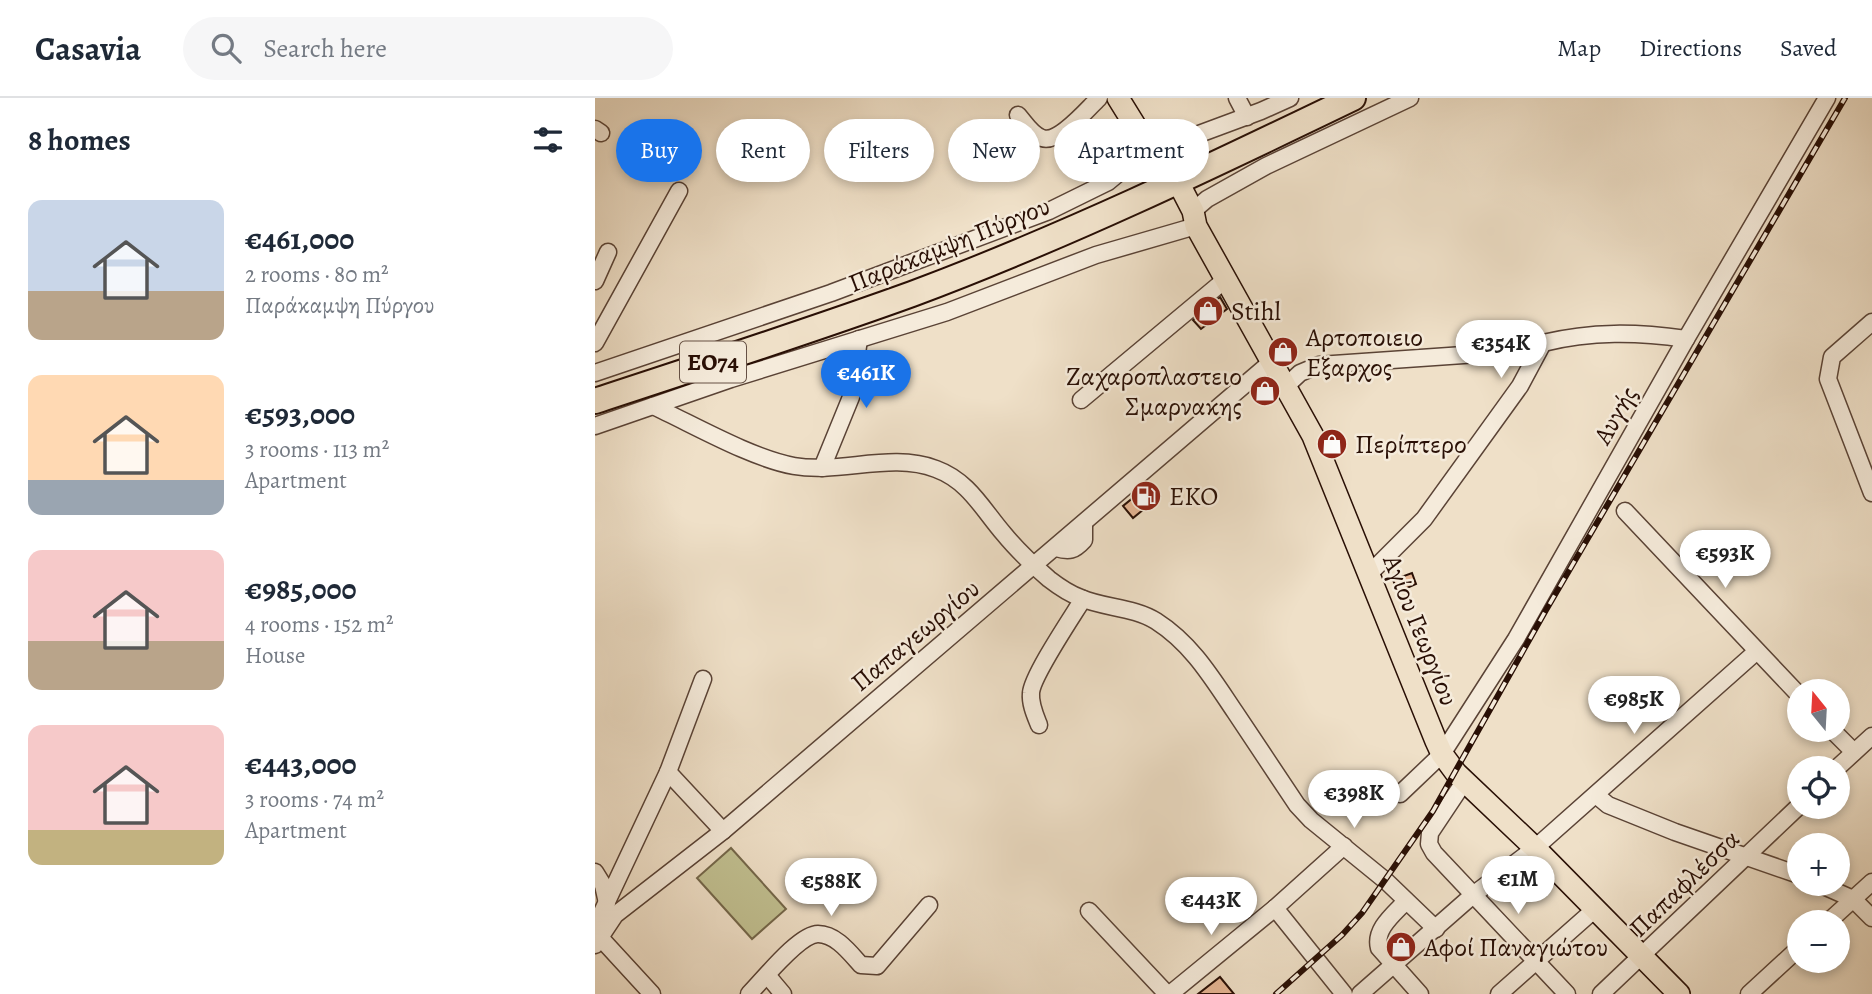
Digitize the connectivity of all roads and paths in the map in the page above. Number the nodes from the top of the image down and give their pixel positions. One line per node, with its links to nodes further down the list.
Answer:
1 (1099, 98): 8 (street)
2 (1118, 98): 10 (main road, Αγίου Γεωργίου)
3 (1237, 98): 9 (street)
4 (1290, 98): 9 (street)
5 (1353, 98): 14 (highway, Παράκαμψη Πύργου / ΕΟ74)
6 (1410, 98): 16 (street)
7 (1827, 98): 22 (street, Αυγής)
8 (1018, 115)
9 (1247, 117): 11 (street)
10 (1131, 119)
11 (1209, 131)
12 (1108, 182): 26 (street)
13 (1168, 182): 14 (main road, Αγίου Γεωργίου)
14 (1171, 185): 16 (main road, Αγίου Γεωργίου); 29 (highway, Παράκαμψη Πύργου / ΕΟ74)
15 (679, 191): 23 (street)
16 (1195, 218): 18 (main road, Αγίου Γεωργίου); 21 (street)
17 (608, 252): 19 (street)
18 (1226, 279): 25 (main road, Αγίου Γεωργίου); 28 (street)
19 (595, 281)
20 (1872, 321): 33 (street)
21 (859, 339): 30 (street); 32 (street)
22 (1686, 339): 24 (street); 45 (street, Αυγής)
23 (595, 343)
24 (1543, 343): 27 (street); 36 (street)
25 (1270, 363): 27 (main road, Αγίου Γεωργίου); 35 (street, Παπαγεωργίου)
26 (595, 373)
27 (1285, 387): 36 (main road, Αγίου Γεωργίου)
28 (1081, 400)
29 (595, 401)
30 (653, 406): 31 (street); 32 (street)
31 (595, 426)
32 (822, 468): 35 (street)
33 (1872, 492)
34 (1625, 510): 38 (street)
35 (1035, 565): 37 (street); 52 (street, Παπαγεωργίου)
36 (1368, 575): 45 (main road, Αγίου Γεωργίου)
37 (1083, 599): 41 (street); 53 (street)
38 (1757, 651): 40 (street); 50 (street)
39 (703, 679): 47 (street)
40 (1787, 682)
41 (1038, 725)
42 (1872, 736): 44 (street)
43 (1844, 742): 44 (street)
44 (1854, 752): 46 (street)
45 (1442, 754): 48 (main road, Αγίου Γεωργίου); 49 (street, Αυγής)
46 (1850, 756)
47 (668, 772): 52 (street); 63 (street)
48 (1465, 782): 54 (main road, Αγίου Γεωργίου); 59 (street)
49 (1400, 794)
50 (1596, 795): 54 (street); 55 (street)
51 (1787, 818): 55 (street, Παπαφλέσσα)
52 (723, 831): 71 (street, Παπαγεωργίου)
53 (1344, 846): 62 (street); 65 (street)
54 (1535, 848): 59 (street); 66 (main road, Αγίου Γεωργίου)
55 (1747, 856): 56 (street); 72 (street, Παπαφλέσσα)
56 (1787, 871)
57 (595, 872): 63 (street)
58 (1872, 882): 61 (street)
59 (1473, 895): 70 (street); 74 (street)
60 (1846, 896): 61 (street)
61 (1853, 899): 67 (street); 69 (street)
62 (1406, 901): 70 (street); 75 (street)
63 (607, 903): 71 (street)
64 (929, 905): 76 (street)
65 (1275, 908): 80 (street); 81 (street)
66 (1594, 910): 72 (main road, Αγίου Γεωργίου); 74 (street)
67 (1841, 910)
68 (1089, 911): 80 (street)
69 (1872, 918)
70 (1436, 929): 75 (street)
71 (596, 935): 77 (street)
72 (1642, 958): 86 (street, Παπαφλέσσα); 87 (main road, Αγίου Γεωργίου)
73 (1787, 959): 88 (street)
74 (1536, 963): 84 (street); 85 (street)
75 (1394, 965): 82 (street); 83 (street)
76 (768, 975): 78 (street); 79 (street)
77 (652, 994)
78 (749, 994)
79 (783, 994)
80 (1168, 994)
81 (1344, 994)
82 (1360, 994)
83 (1420, 994)
84 (1499, 994)
85 (1567, 994)
86 (1601, 994)
87 (1679, 994)
88 (1749, 994)

